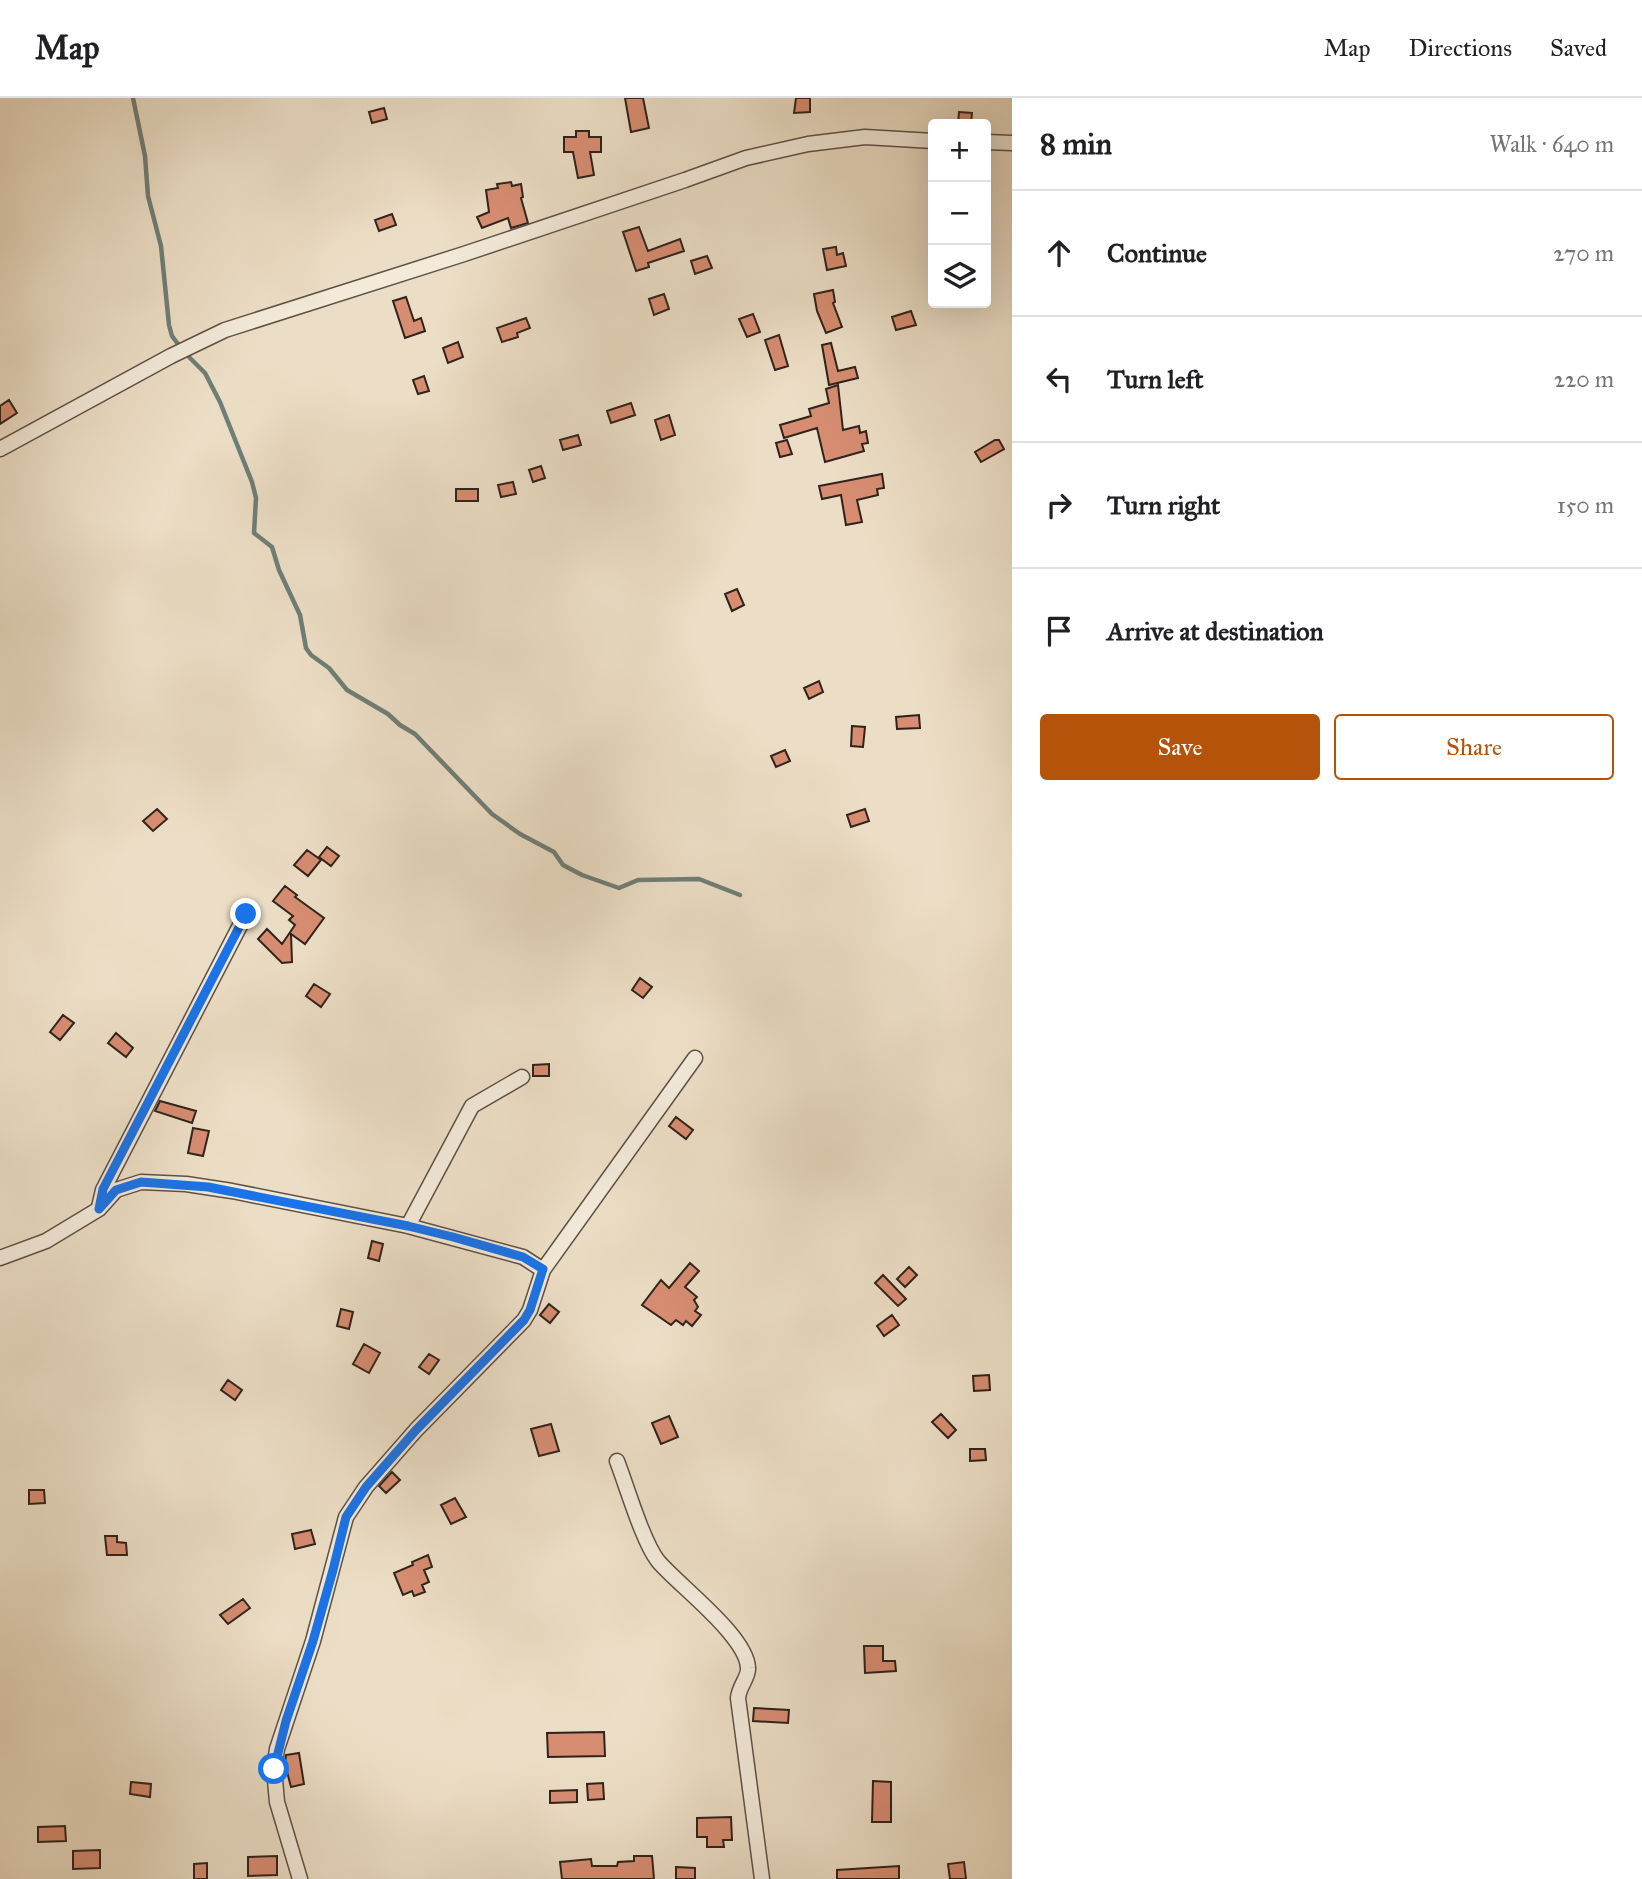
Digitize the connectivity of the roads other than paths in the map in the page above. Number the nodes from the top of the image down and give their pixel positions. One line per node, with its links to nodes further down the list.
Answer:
1 (928, 141): 4 (street)
2 (991, 142): 3 (street)
3 (1012, 143)
4 (0, 449)
5 (246, 914): 8 (street)
6 (695, 1058): 11 (street)
7 (522, 1077): 9 (street)
8 (99, 1209): 9 (street); 10 (street)
9 (408, 1226): 11 (street)
10 (0, 1258)
11 (543, 1269): 13 (street)
12 (617, 1461): 14 (street)
13 (300, 1879)
14 (762, 1879)

